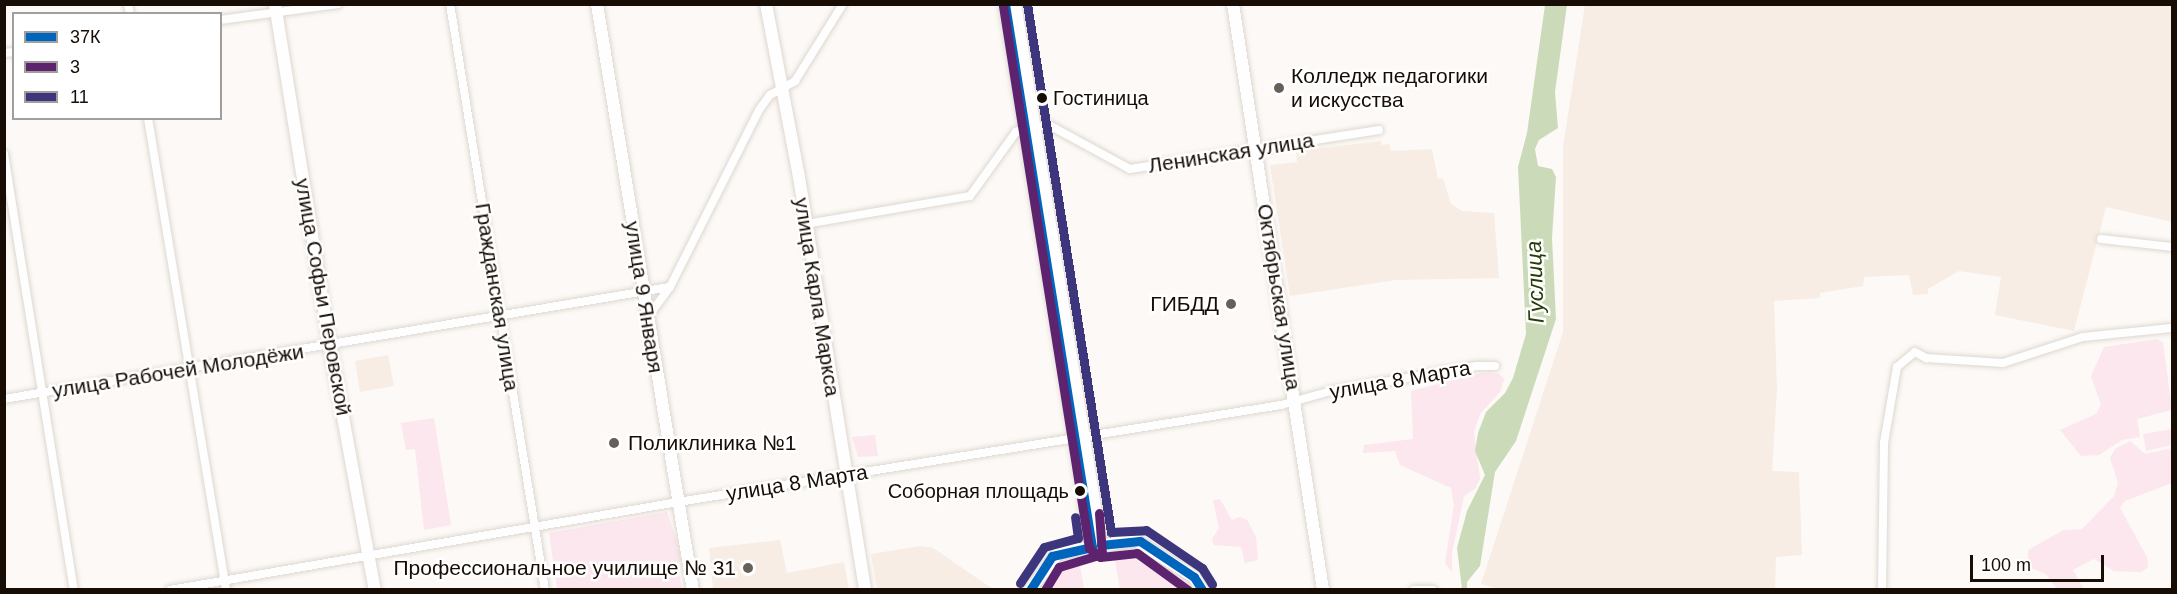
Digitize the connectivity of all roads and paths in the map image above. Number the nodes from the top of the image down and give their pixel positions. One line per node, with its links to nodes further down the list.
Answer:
1 (338, 4): 9 (street)
2 (450, 4): 22 (street, Гражданская улица)
3 (597, 4): 21 (street, улица 9 Января)
4 (766, 4): 11 (street, улица Карла Маркса)
5 (843, 4): 11 (street)
6 (1005, 4): 13 (street)
7 (1015, 4): 13 (street)
8 (1233, 4): 15 (street, Октябрьская улица)
9 (275, 9): 10 (street); 25 (street, улица Софьи Перовской)
10 (222, 20)
11 (782, 88): 17 (street, улица Карла Маркса); 20 (street)
12 (148, 120): 27 (street)
13 (1030, 129): 15 (street, Ленинская улица); 17 (street); 31 (street)
14 (1380, 130): 15 (street, Ленинская улица)
15 (1256, 149): 30 (street, Октябрьская улица)
16 (4, 154): 28 (street)
17 (806, 224): 32 (street, улица Карла Маркса)
18 (2101, 239): 19 (street)
19 (2172, 247)
20 (670, 287): 21 (street, улица Рабочей Молодёжи); 23 (street)
21 (643, 291): 22 (street, улица Рабочей Молодёжи); 23 (street, улица 9 Января)
22 (500, 317): 25 (street, улица Рабочей Молодёжи); 34 (street, Гражданская улица)
23 (647, 317): 33 (street, улица 9 Января)
24 (2172, 328): 49 (street)
25 (330, 346): 27 (street, улица Рабочей Молодёжи); 36 (street, улица Софьи Перовской)
26 (1495, 366): 30 (street, улица 8 Марта)
27 (190, 367): 28 (street, улица Рабочей Молодёжи); 37 (street)
28 (42, 393): 29 (street, улица Рабочей Молодёжи); 38 (street)
29 (4, 399)
30 (1295, 401): 31 (street, улица 8 Марта); 46 (street, Октябрьская улица)
31 (1079, 438): 32 (street, улица 8 Марта); 35 (street)
32 (844, 475): 33 (street, улица 8 Марта); 43 (street, улица Карла Маркса)
33 (678, 502): 34 (street, улица 8 Марта); 42 (street, улица 9 Января)
34 (535, 527): 36 (street, улица 8 Марта); 41 (street, Гражданская улица)
35 (1097, 546): 44 (street); 45 (street)
36 (369, 555): 37 (street, улица 8 Марта); 40 (street, улица Софьи Перовской)
37 (226, 585): 39 (street, улица 8 Марта)
38 (74, 590)
39 (170, 590)
40 (375, 590)
41 (545, 590)
42 (693, 590)
43 (865, 590)
44 (1030, 590)
45 (1202, 590)
46 (1323, 590)
47 (1414, 590): 48 (street)
48 (1433, 590)
49 (1882, 590)

